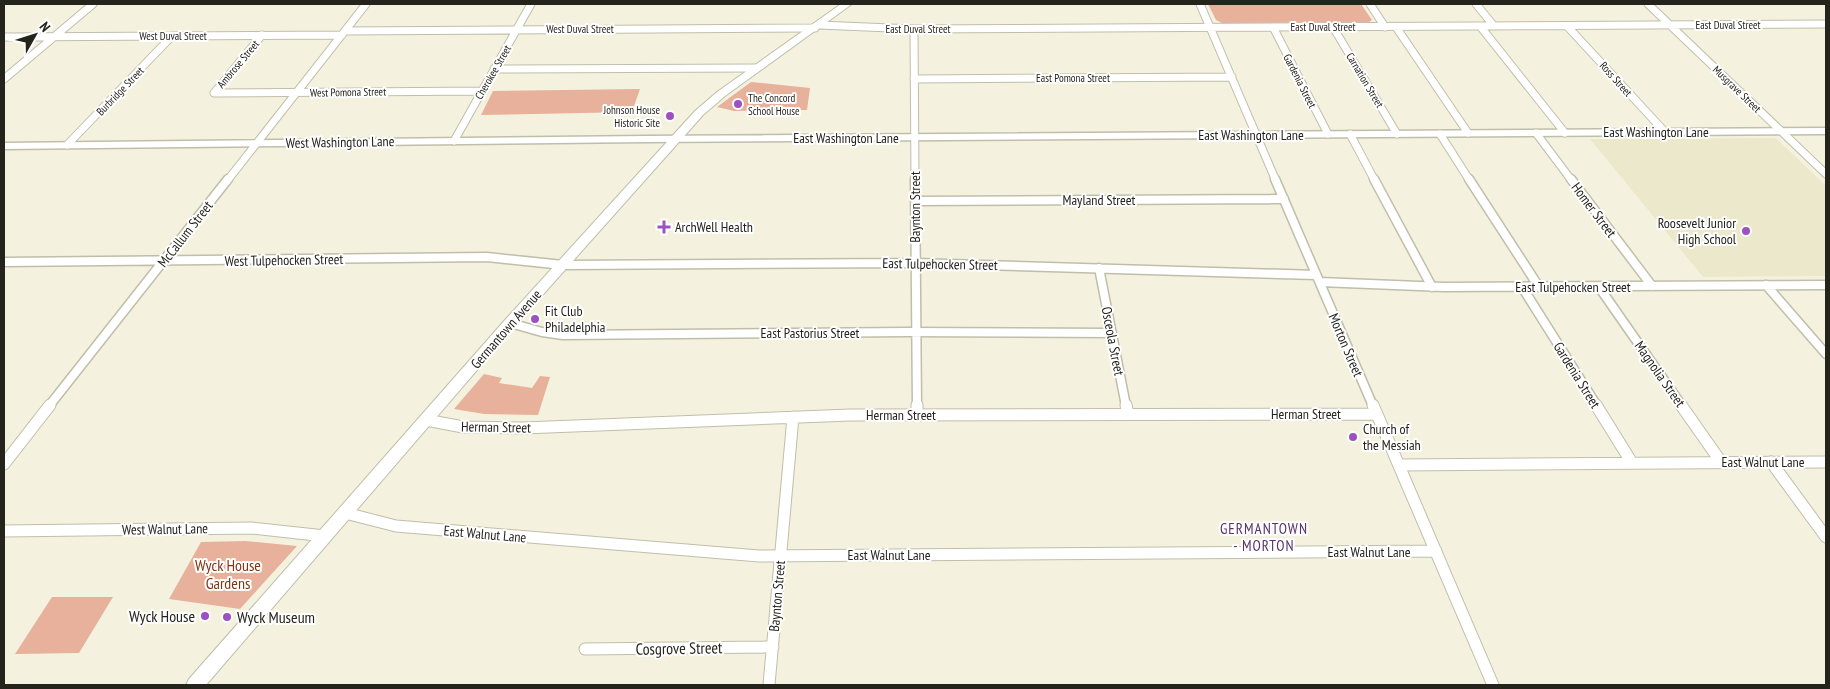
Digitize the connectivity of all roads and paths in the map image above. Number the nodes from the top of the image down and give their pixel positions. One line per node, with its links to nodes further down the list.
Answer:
1 (92, 4): 26 (street)
2 (366, 4): 22 (street, McCallum Street)
3 (531, 4): 21 (street, Cherokee Street)
4 (847, 4): 11 (main road, Germantown Avenue)
5 (1200, 4): 19 (street, Morton Street)
6 (1370, 4): 17 (street)
7 (1476, 4): 13 (street)
8 (1648, 4): 10 (street, Musgrave Street)
9 (1826, 24): 10 (street, East Duval Street)
10 (1671, 25): 14 (street, East Duval Street); 35 (street, Musgrave Street)
11 (817, 26): 20 (street, East Duval Street); 21 (street, West Duval Street); 27 (main road, Germantown Avenue)
12 (1480, 26): 13 (street, East Duval Street); 18 (street, East Duval Street); 39 (street)
13 (1494, 26): 14 (street, East Duval Street)
14 (1568, 26): 37 (street, Ross Street)
15 (1273, 27): 16 (street, East Duval Street); 19 (street, East Duval Street); 40 (street, Gardenia Street)
16 (1333, 27): 17 (street, East Duval Street); 42 (street, Carnation Street)
17 (1385, 27): 18 (street, East Duval Street)
18 (1396, 27): 44 (street)
19 (1210, 28): 20 (street, East Duval Street); 29 (street, Morton Street)
20 (914, 29): 31 (street, Baynton Street)
21 (517, 30): 22 (street, West Duval Street); 28 (street, Cherokee Street)
22 (343, 33): 23 (street, West Duval Street); 34 (street, McCallum Street)
23 (262, 35): 24 (street, West Duval Street); 33 (street, Ambrose Street)
24 (172, 36): 26 (street, West Duval Street); 50 (street, Burbridge Street)
25 (4, 37): 26 (street, West Duval Street)
26 (54, 37): 30 (street)
27 (757, 68): 28 (street); 47 (main road, Germantown Avenue)
28 (494, 69): 32 (street, Cherokee Street)
29 (1232, 77): 31 (street, East Pomona Street); 45 (street, Morton Street)
30 (4, 79)
31 (914, 80): 46 (street, Baynton Street)
32 (482, 91): 34 (street, West Pomona Street); 48 (street, Cherokee Street)
33 (214, 93): 34 (street, West Pomona Street)
34 (296, 93): 49 (street, McCallum Street)
35 (1782, 131): 36 (main road, East Washington Lane); 37 (main road, East Washington Lane); 52 (street, Musgrave Street)
36 (1826, 131)
37 (1665, 132): 39 (main road, East Washington Lane)
38 (1536, 133): 39 (main road, East Washington Lane); 44 (main road, East Washington Lane); 63 (street, Homer Street)
39 (1565, 133)
40 (1328, 134): 41 (main road, East Washington Lane); 45 (main road, East Washington Lane)
41 (1350, 134): 42 (main road, East Washington Lane); 64 (street)
42 (1396, 134): 43 (main road, East Washington Lane)
43 (1440, 134): 44 (main road, East Washington Lane); 66 (street)
44 (1468, 134)
45 (1256, 135): 46 (main road, East Washington Lane); 53 (street, Morton Street)
46 (915, 138): 47 (main road, East Washington Lane); 54 (street, Baynton Street)
47 (676, 139): 48 (main road, West Washington Lane); 58 (main road, Germantown Avenue)
48 (454, 141): 49 (main road, West Washington Lane)
49 (257, 143): 50 (main road, West Washington Lane); 55 (street, McCallum Street)
50 (67, 145): 51 (main road, West Washington Lane)
51 (4, 146)
52 (1826, 174)
53 (1284, 199): 54 (street, Mayland Street); 60 (street, Morton Street)
54 (915, 201): 57 (street, Baynton Street)
55 (164, 261): 56 (street, West Tulpehocken Street); 58 (street, West Tulpehocken Street); 80 (street, McCallum Street)
56 (4, 262)
57 (915, 263): 58 (street, East Tulpehocken Street); 59 (street, East Tulpehocken Street); 69 (street, Baynton Street)
58 (563, 265): 68 (main road, Germantown Avenue)
59 (1099, 268): 60 (street, East Tulpehocken Street); 70 (street, Osceola Street)
60 (1318, 279): 64 (street, East Tulpehocken Street); 73 (street, Morton Street)
61 (1766, 285): 62 (street, East Tulpehocken Street); 63 (street, East Tulpehocken Street); 71 (street)
62 (1826, 285)
63 (1652, 286): 67 (street, East Tulpehocken Street)
64 (1432, 287): 65 (street, East Tulpehocken Street)
65 (1522, 287): 66 (street, East Tulpehocken Street); 81 (street, Gardenia Street)
66 (1539, 287): 67 (street, East Tulpehocken Street)
67 (1598, 287): 77 (street, Magnolia Street)
68 (510, 323): 69 (street, East Pastorius Street); 76 (main road, Germantown Avenue)
69 (916, 333): 70 (street, East Pastorius Street); 74 (street, Baynton Street)
70 (1112, 333): 72 (street, Osceola Street)
71 (1826, 354)
72 (1128, 414): 73 (street, Herman Street); 74 (street, Herman Street)
73 (1376, 414): 82 (street, Morton Street)
74 (917, 415): 75 (street, Herman Street)
75 (793, 417): 76 (street, Herman Street); 88 (street, Baynton Street)
76 (426, 420): 83 (main road, Germantown Avenue)
77 (1721, 462): 78 (street, East Walnut Lane); 81 (street, East Walnut Lane)
78 (1771, 462): 79 (street, East Walnut Lane); 86 (street)
79 (1826, 462)
80 (4, 464)
81 (1632, 464): 82 (street, East Walnut Lane)
82 (1399, 465): 87 (street, Morton Street)
83 (345, 513): 85 (main road, Germantown Avenue); 88 (street, East Walnut Lane)
84 (4, 531): 85 (street, West Walnut Lane)
85 (325, 536): 91 (main road, Germantown Avenue)
86 (1826, 537)
87 (1436, 551): 88 (street, East Walnut Lane); 93 (street, Morton Street)
88 (781, 556): 89 (street, Baynton Street)
89 (772, 647): 90 (street, Cosgrove Street); 92 (street, Baynton Street)
90 (585, 649)
91 (195, 685)
92 (769, 685)
93 (1493, 685)

